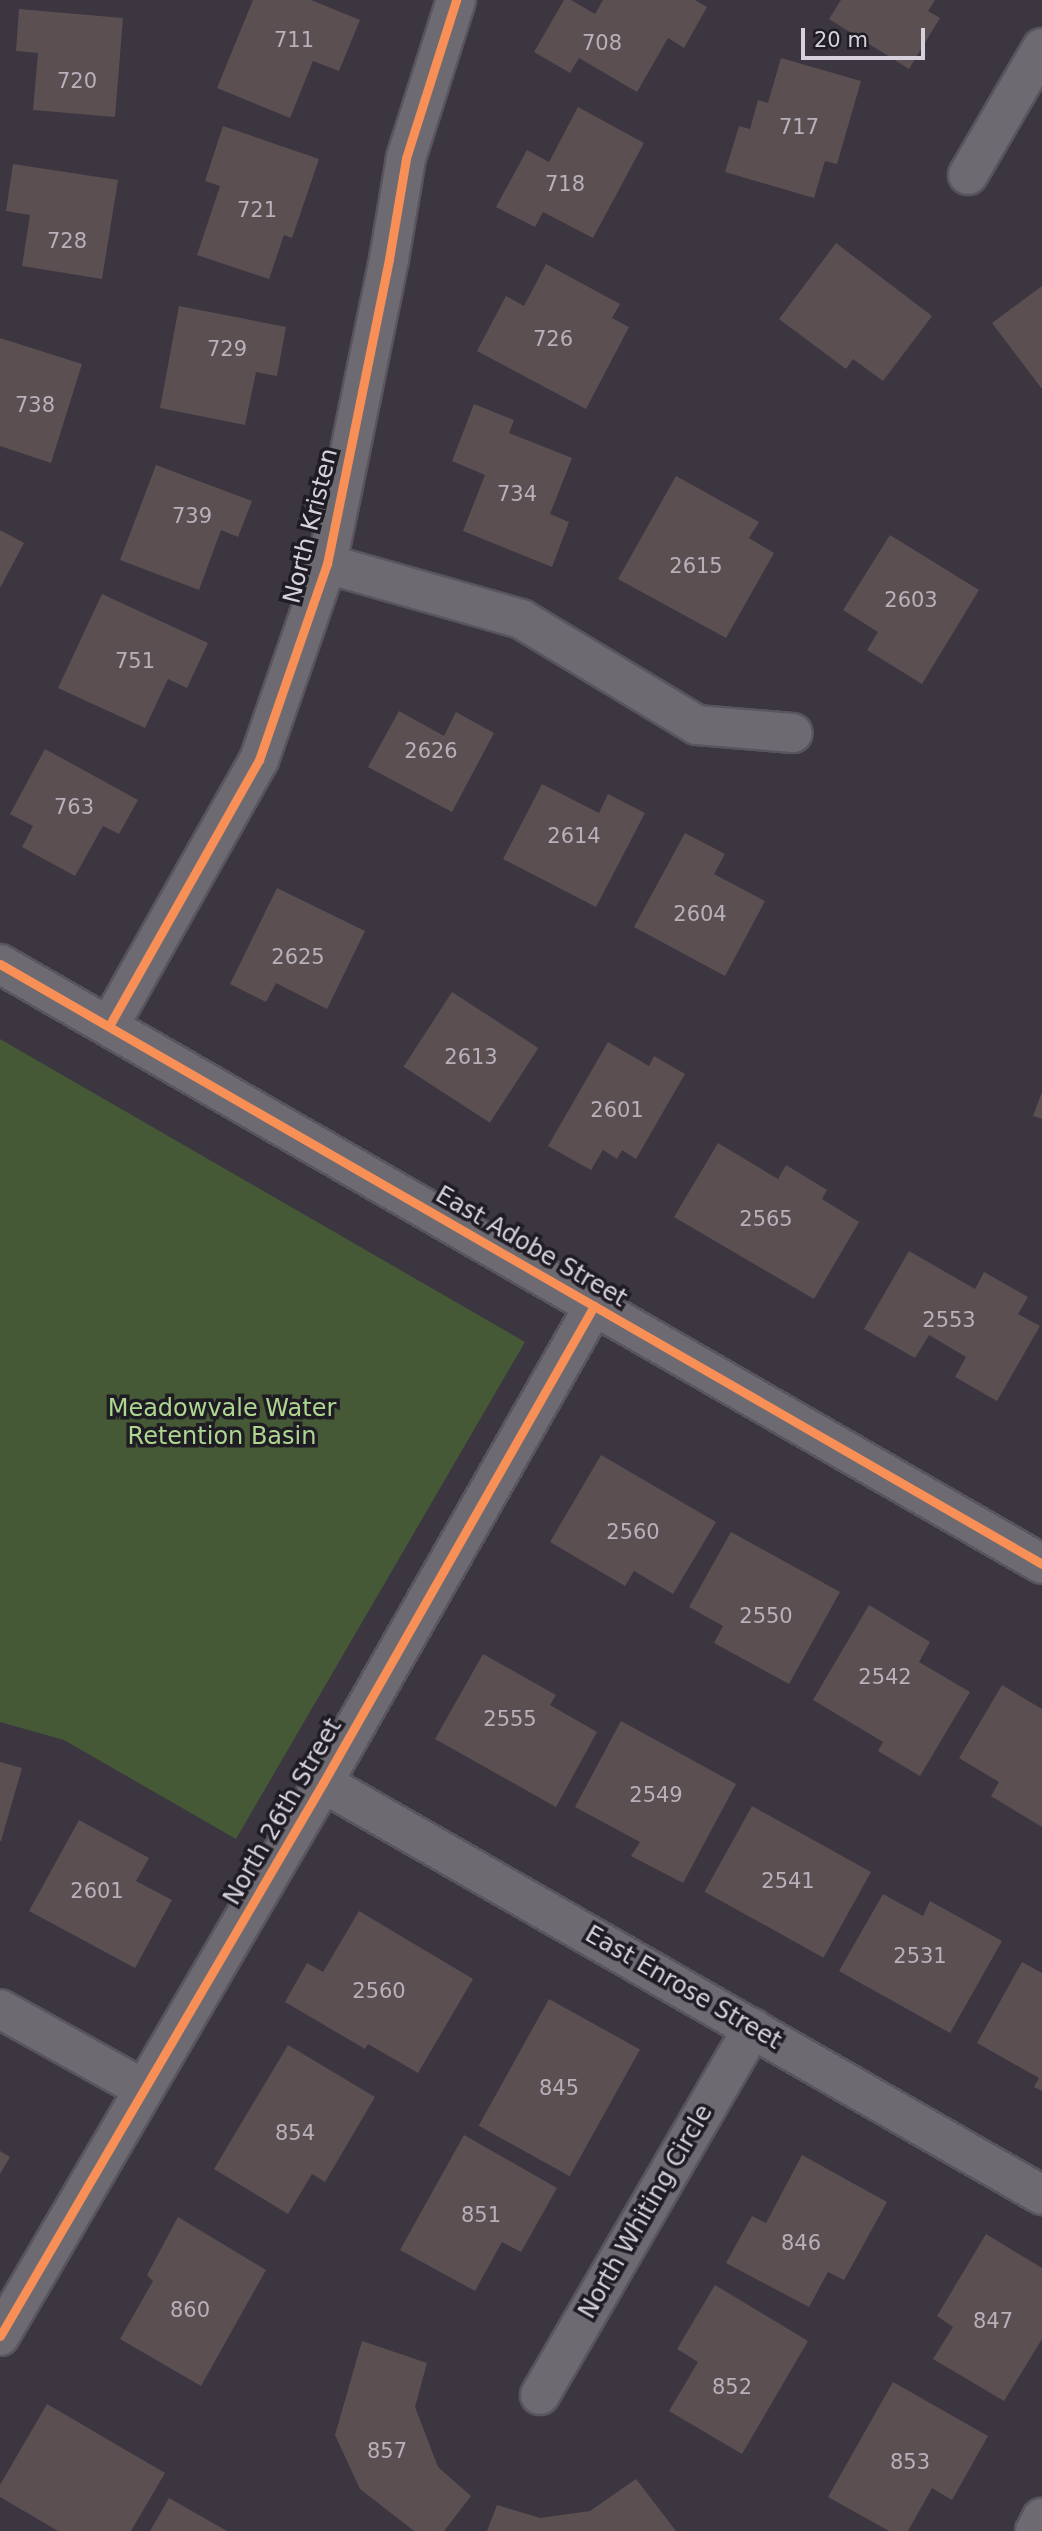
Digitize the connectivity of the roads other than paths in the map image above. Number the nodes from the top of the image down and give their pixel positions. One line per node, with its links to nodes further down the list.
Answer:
1 (456, 0): 4 (street, North Kristen)
2 (1042, 48): 3 (street)
3 (968, 175)
4 (327, 564): 5 (street); 7 (street, North Kristen)
5 (793, 733)
6 (0, 964): 7 (street, East Adobe Street)
7 (109, 1027): 8 (street, East Adobe Street)
8 (594, 1306): 9 (street, East Adobe Street); 10 (street, North 26th Street)
9 (1042, 1564)
10 (323, 1783): 12 (street, East Enrose Street); 13 (street, North 26th Street)
11 (0, 2009): 13 (street)
12 (752, 2028): 14 (street, East Enrose Street); 16 (street, North Whiting Circle)
13 (145, 2089): 15 (street, North 26th Street)
14 (1042, 2195)
15 (0, 2336)
16 (540, 2395)
17 (1042, 2518): 18 (street)
18 (1035, 2531)

